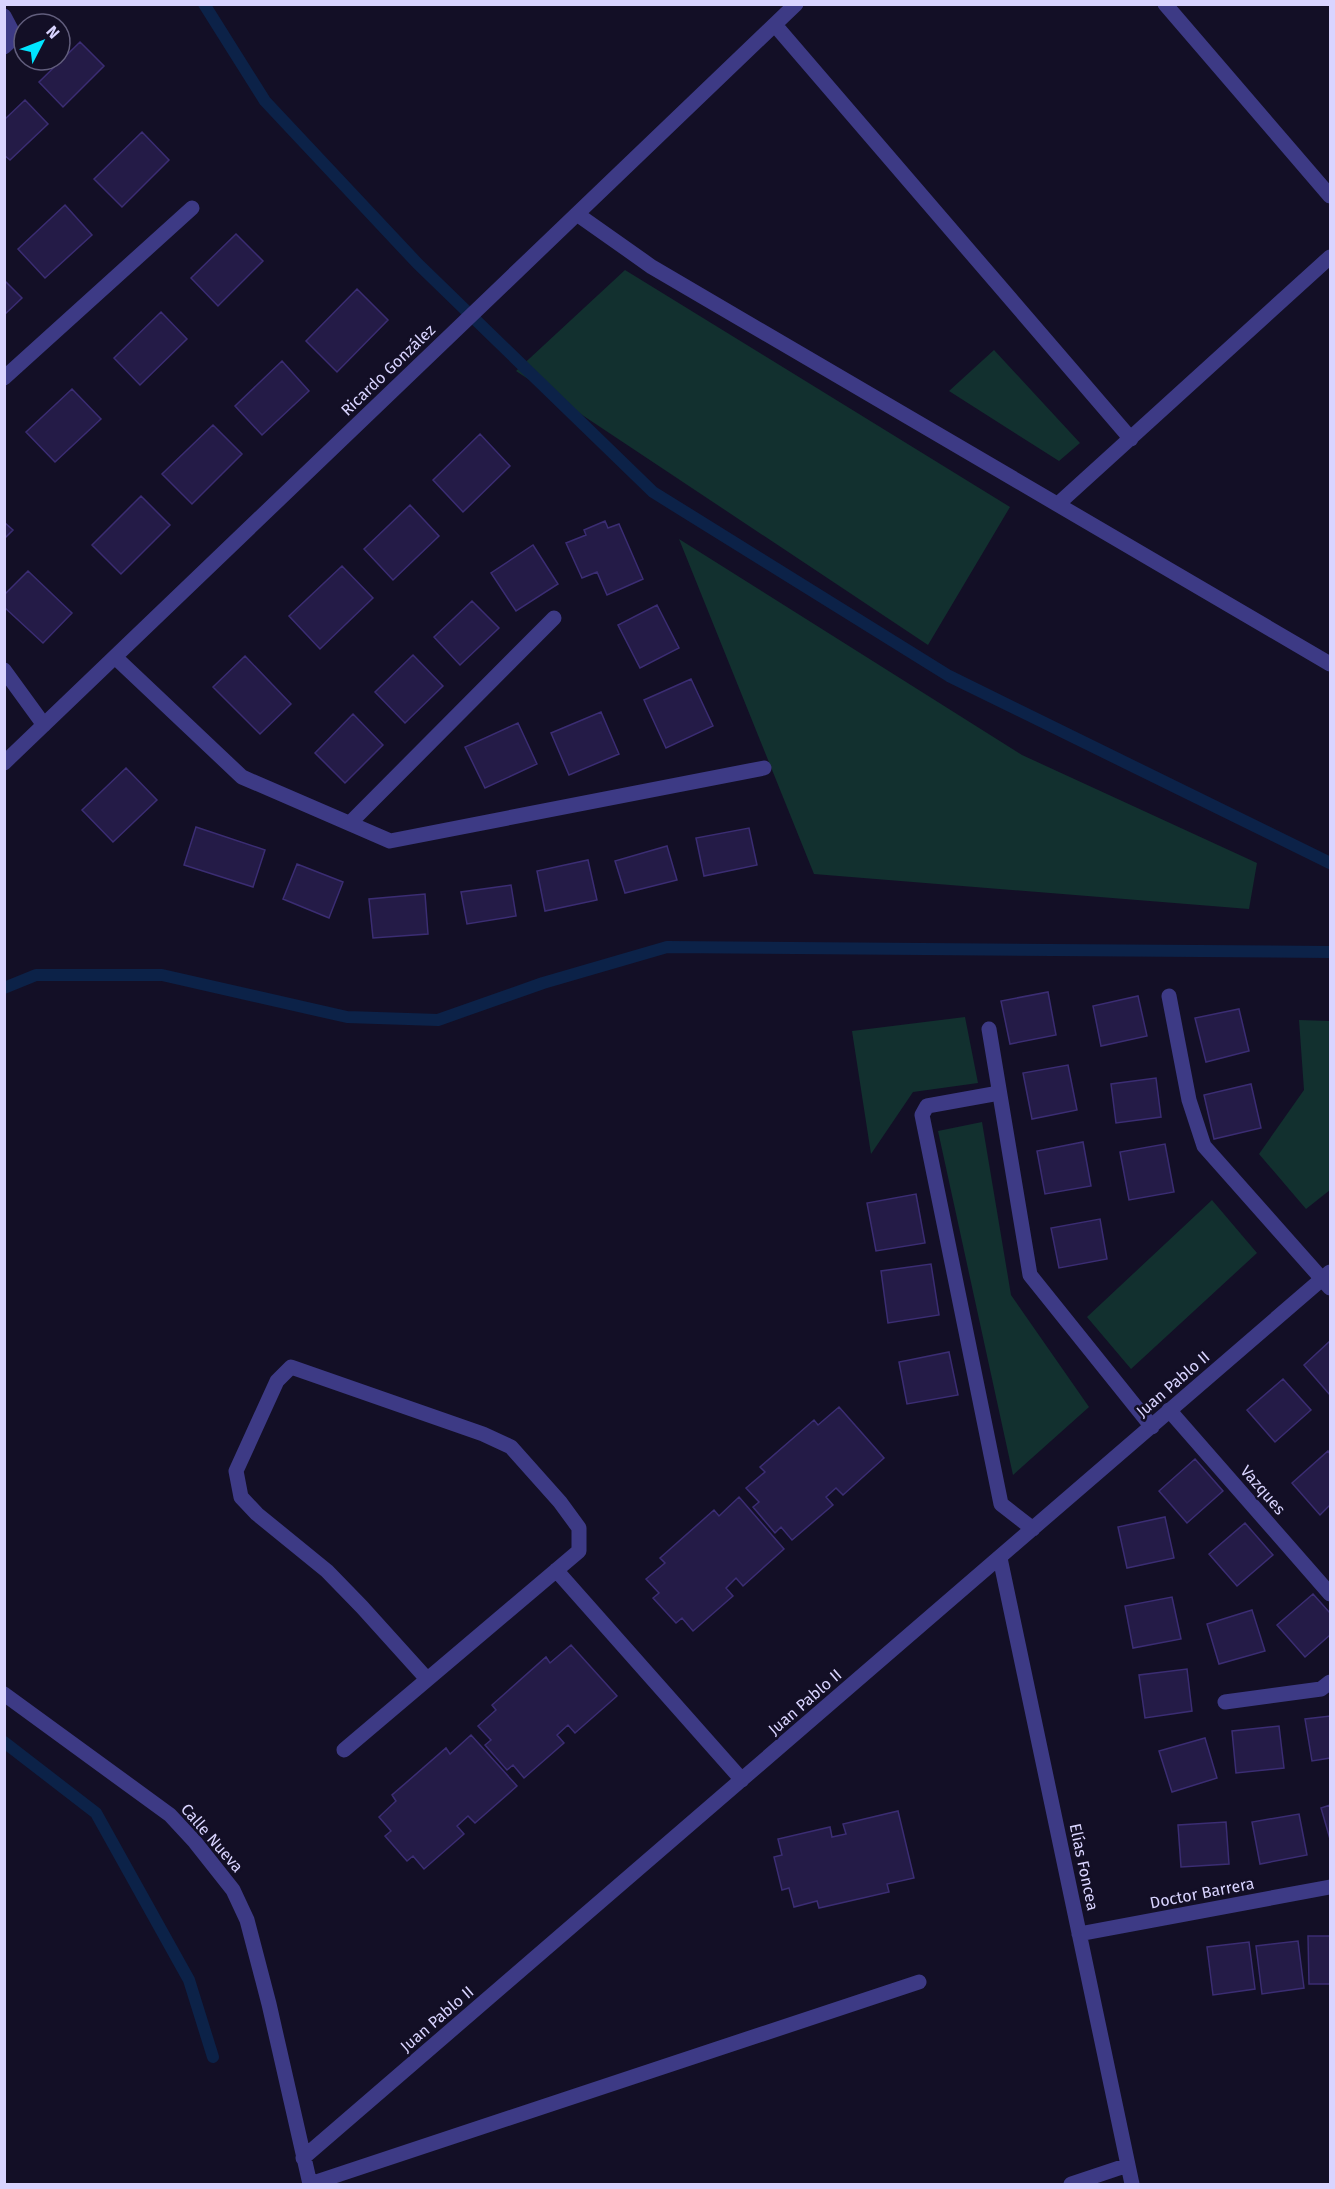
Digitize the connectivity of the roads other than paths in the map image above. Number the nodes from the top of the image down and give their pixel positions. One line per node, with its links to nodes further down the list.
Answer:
1 (796, 4): 4 (street, Ricardo González)
2 (1165, 4): 6 (street)
3 (4, 16): 5 (street)
4 (775, 25): 8 (street, Ricardo González); 11 (street)
5 (4, 47)
6 (1330, 196)
7 (192, 208): 10 (street)
8 (577, 214): 12 (street); 14 (street, Ricardo González)
9 (1330, 257): 11 (street)
10 (4, 378)
11 (1131, 440): 12 (street)
12 (1059, 504): 15 (street)
13 (554, 618): 20 (street)
14 (115, 657): 17 (street, Ricardo González); 20 (street)
15 (1330, 664)
16 (4, 670): 17 (street)
17 (44, 725): 18 (street, Ricardo González)
18 (4, 763)
19 (764, 768): 20 (street)
20 (350, 824)
21 (1169, 996): 24 (street)
22 (989, 1029): 23 (street)
23 (999, 1093): 26 (street); 27 (street)
24 (1328, 1280): 25 (street, Juan Pablo II)
25 (1169, 1410): 26 (street, Juan Pablo II); 30 (street, Vazques)
26 (1152, 1427): 27 (street, Juan Pablo II)
27 (1033, 1529): 28 (street, Juan Pablo II)
28 (1000, 1558): 36 (street, Juan Pablo II); 38 (street, Elías Foncea)
29 (556, 1570): 31 (street); 31 (street); 36 (street)
30 (1330, 1594)
31 (427, 1679): 35 (street)
32 (1330, 1682): 34 (street)
33 (4, 1694): 40 (street, Calle Nueva)
34 (1225, 1702)
35 (344, 1750)
36 (742, 1780): 40 (street, Juan Pablo II)
37 (1330, 1887): 38 (street, Doctor Barrera)
38 (1079, 1934): 41 (street, Elías Foncea)
39 (919, 1982): 42 (street)
40 (303, 2158): 42 (street, Calle Nueva)
41 (1128, 2165): 43 (street); 44 (street, Elías Foncea)
42 (310, 2184)
43 (1071, 2184)
44 (1132, 2184)

